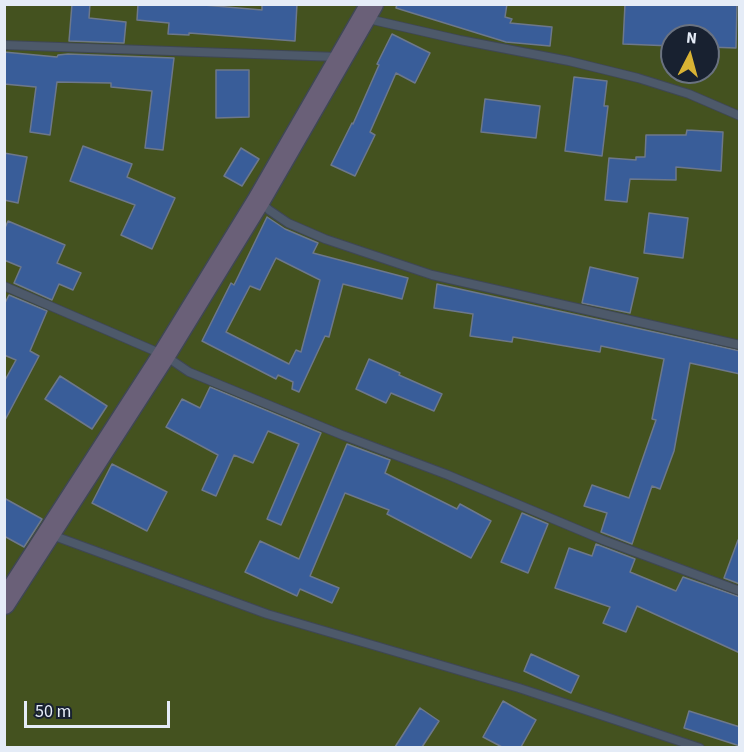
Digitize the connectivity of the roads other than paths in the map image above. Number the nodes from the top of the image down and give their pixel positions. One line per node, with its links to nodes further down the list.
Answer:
1 (368, 11): 3 (street); 4 (lane)
2 (4, 45): 3 (lane)
3 (341, 57): 5 (street)
4 (740, 116)
5 (259, 200): 7 (lane); 8 (street)
6 (4, 286): 8 (lane)
7 (740, 345)
8 (164, 355): 9 (street); 10 (lane)
9 (49, 534): 11 (street); 12 (lane)
10 (740, 591)
11 (4, 603)
12 (700, 747)

